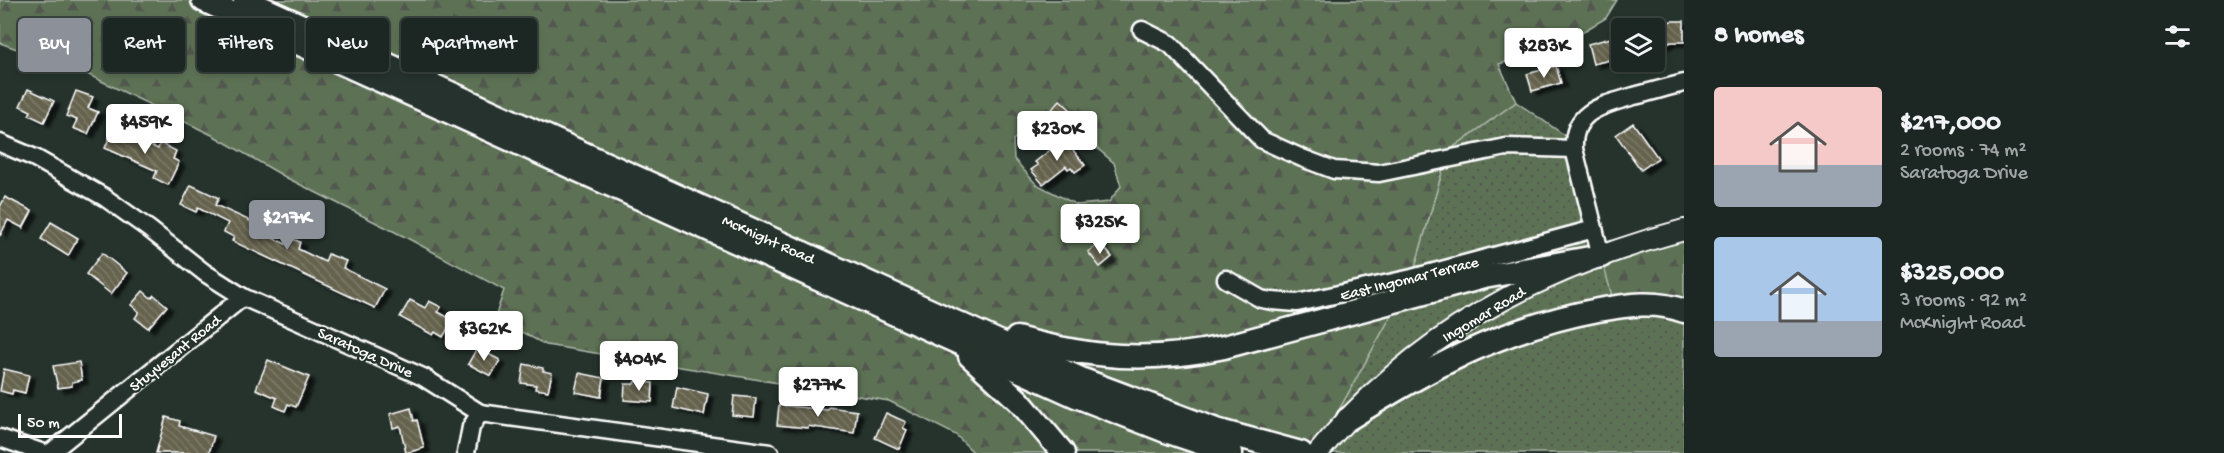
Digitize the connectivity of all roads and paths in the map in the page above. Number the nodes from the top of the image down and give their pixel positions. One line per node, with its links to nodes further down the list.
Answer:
1 (202, 0): 13 (highway, McKnight Road)
2 (245, 0): 13 (highway, McKnight Road)
3 (1142, 30): 6 (street)
4 (1684, 83): 6 (street)
5 (0, 143): 11 (street, Saratoga Drive)
6 (1573, 145): 7 (street)
7 (1594, 229): 9 (street); 10 (street, East Ingomar Terrace)
8 (1684, 230): 9 (main road, Ingomar Road)
9 (1601, 256): 13 (highway); 15 (main road, Ingomar Road)
10 (1226, 279)
11 (243, 297): 14 (street, Saratoga Drive); 18 (street, Stuyvesant Road)
12 (1684, 311): 15 (highway)
13 (951, 330): 21 (highway); 22 (highway, McKnight Road); 23 (highway, McKnight Road)
14 (480, 413): 19 (street); 20 (street, Saratoga Drive)
15 (1348, 419): 24 (main road, Ingomar Road)
16 (0, 438): 17 (street)
17 (44, 453)
18 (50, 453)
19 (466, 453)
20 (770, 453)
21 (1063, 453)
22 (1231, 453)
23 (1301, 453)
24 (1318, 453)

